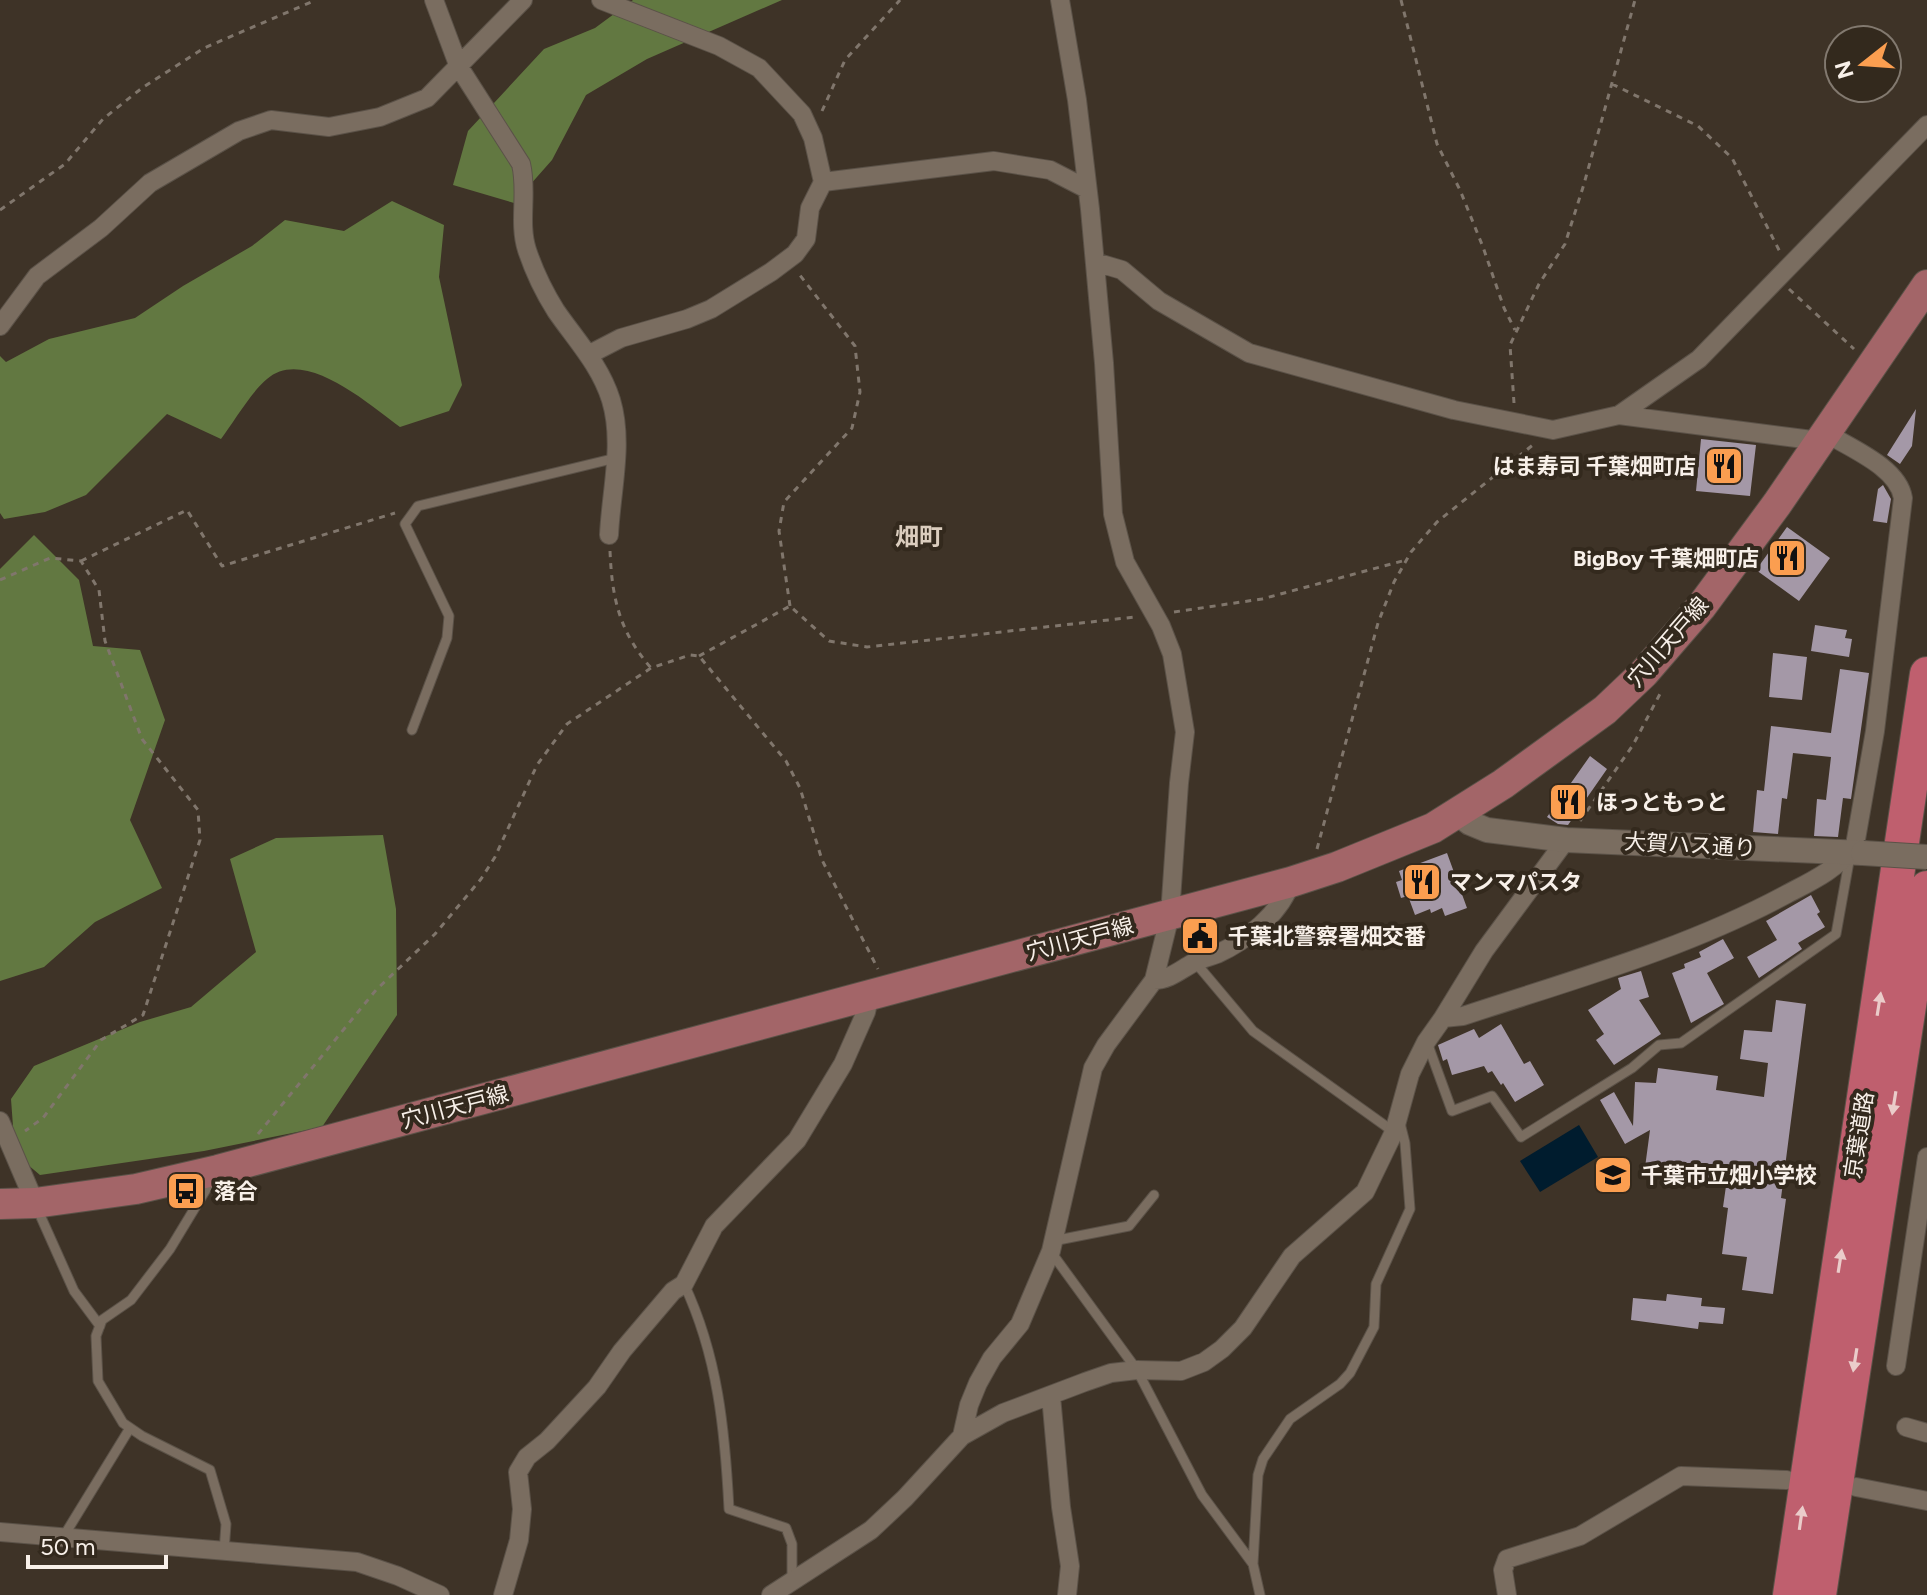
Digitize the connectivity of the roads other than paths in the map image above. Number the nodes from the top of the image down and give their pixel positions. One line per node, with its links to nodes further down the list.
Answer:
1 (434, 0): 5 (street)
2 (523, 0): 5 (street)
3 (601, 0): 7 (street)
4 (1060, 0): 8 (street)
5 (459, 67): 11 (street); 12 (street)
6 (1927, 125): 13 (street)
7 (823, 182): 8 (street); 12 (street)
8 (1087, 189): 9 (street)
9 (1095, 262): 13 (street); 25 (street)
10 (1927, 285): 14 (main road, 穴川天戸線)
11 (0, 326)
12 (590, 354): 15 (street)
13 (1619, 415): 14 (street)
14 (1823, 437): 19 (main road, 穴川天戸線); 21 (street)
15 (616, 458): 16 (street); 18 (lane)
16 (609, 535)
17 (1927, 674): 62 (highway, 京葉道路, one-way to 17)
18 (412, 730)
19 (1458, 814): 20 (street, 大賀ハス通り); 23 (main road, 穴川天戸線)
20 (1566, 840): 21 (street, 大賀ハス通り); 29 (street)
21 (1856, 853): 22 (street, 大賀ハス通り, bridge); 29 (street); 30 (lane)
22 (1927, 857)
23 (1302, 879): 25 (main road, 穴川天戸線); 26 (street)
24 (1927, 888): 63 (highway, 京葉道路, one-way to 63)
25 (1170, 915): 27 (street); 28 (main road, 穴川天戸線)
26 (1195, 962): 27 (street); 32 (lane)
27 (1154, 980): 38 (street)
28 (879, 992): 34 (main road, 穴川天戸線); 39 (street)
29 (1443, 1018): 30 (street)
30 (1426, 1042): 32 (street)
31 (0, 1121): 36 (street)
32 (1396, 1124): 42 (street); 54 (lane)
33 (1927, 1157): 41 (street)
34 (226, 1167): 36 (main road, 穴川天戸線); 40 (lane)
35 (1154, 1195): 38 (lane)
36 (35, 1203): 37 (main road, 穴川天戸線); 40 (lane)
37 (0, 1204)
38 (1052, 1246): 42 (lane); 47 (street)
39 (684, 1284): 55 (lane); 57 (street)
40 (100, 1326): 45 (lane)
41 (1896, 1366)
42 (1137, 1370): 43 (street); 54 (lane)
43 (1051, 1396): 47 (street); 59 (street)
44 (1906, 1427): 46 (street)
45 (130, 1428): 52 (lane); 53 (lane)
46 (1927, 1433)
47 (962, 1436): 55 (street)
48 (1787, 1480): 61 (street)
49 (1856, 1487): 50 (street)
50 (1927, 1501)
51 (0, 1532): 52 (street)
52 (62, 1539): 53 (street)
53 (224, 1552): 56 (street)
54 (1253, 1564): 60 (lane)
55 (792, 1582): 58 (street)
56 (440, 1595)
57 (503, 1595)
58 (771, 1595)
59 (1067, 1595)
60 (1260, 1595)
61 (1507, 1595)
62 (1790, 1595)
63 (1819, 1595)

